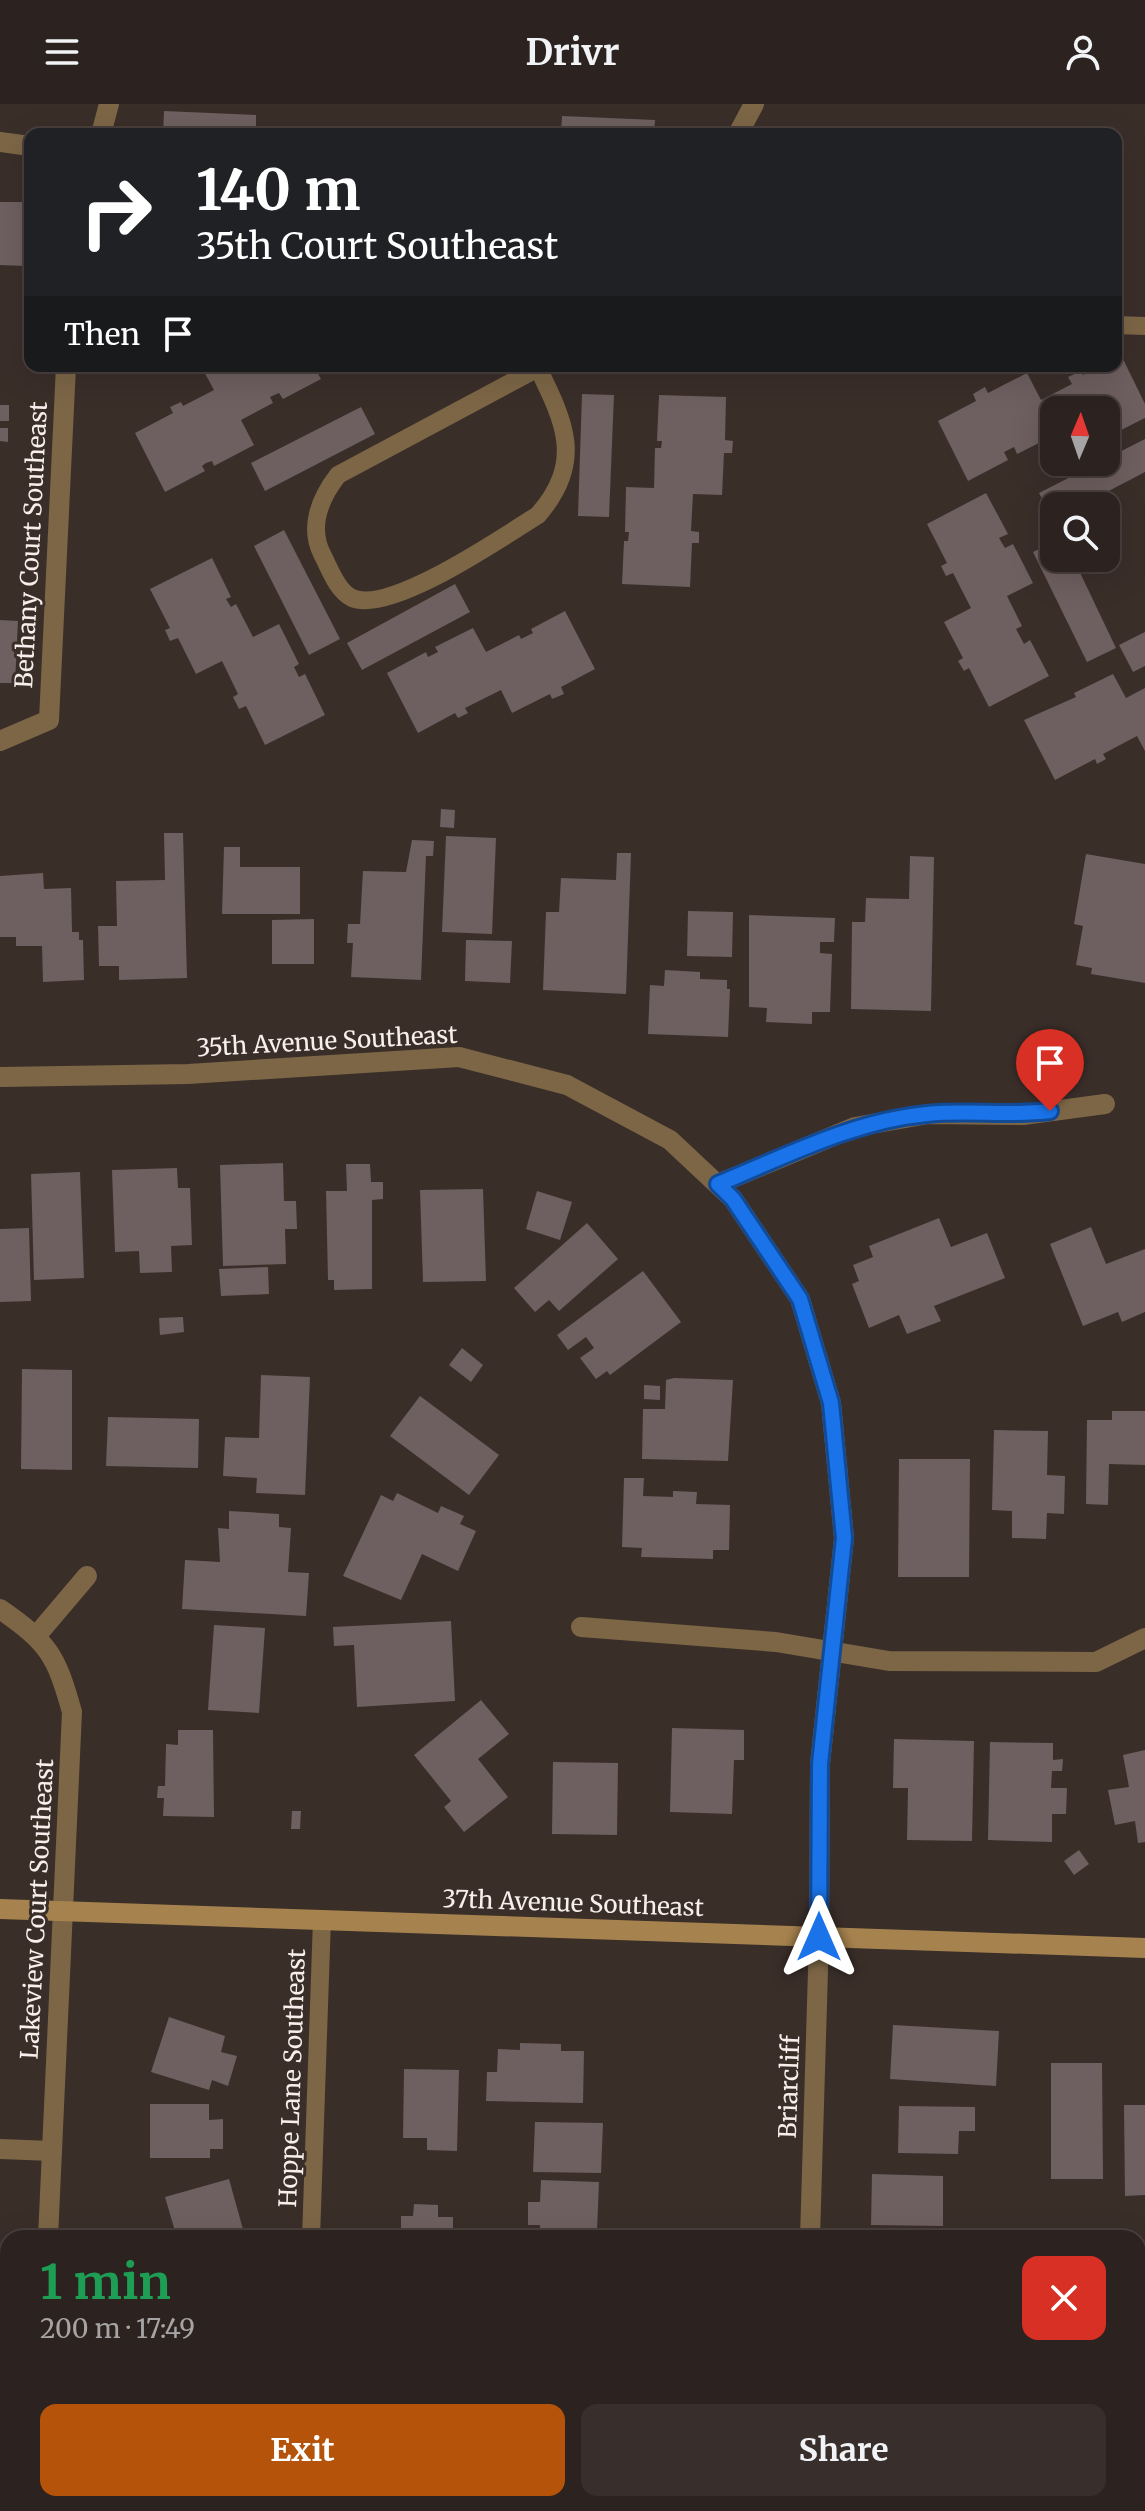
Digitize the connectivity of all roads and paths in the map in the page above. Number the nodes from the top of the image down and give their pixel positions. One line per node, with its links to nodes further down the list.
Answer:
1 (109, 104): 3 (street)
2 (754, 104): 4 (street)
3 (103, 128)
4 (741, 128)
5 (0, 142): 6 (street)
6 (24, 145)
7 (1122, 325): 8 (lane)
8 (1145, 326)
9 (66, 372): 12 (street, Bethany Court Southeast)
10 (530, 372): 11 (lane)
11 (541, 372)
12 (0, 741)
13 (0, 1077): 15 (street, 35th Avenue Southeast)
14 (1105, 1104): 15 (street)
15 (718, 1184): 21 (street, 35th Avenue Southeast)
16 (87, 1576): 19 (street)
17 (0, 1609): 19 (street, Lakeview Court Southeast)
18 (581, 1627): 21 (street)
19 (37, 1635): 23 (street, Lakeview Court Southeast)
20 (1145, 1638): 21 (street)
21 (835, 1652): 25 (street, Briarcliff)
22 (0, 1909): 23 (street, 37th Avenue Southeast)
23 (64, 1910): 24 (street, 37th Avenue Southeast); 28 (street, Lakeview Court Southeast)
24 (322, 1919): 25 (street, 37th Avenue Southeast); 30 (lane, Hoppe Lane Southeast)
25 (819, 1937): 26 (street, 37th Avenue Southeast); 31 (street, Briarcliff)
26 (1145, 1948)
27 (0, 2149): 28 (street)
28 (52, 2151): 29 (street, Lakeview Court Southeast)
29 (48, 2230)
30 (311, 2230)
31 (810, 2230)

